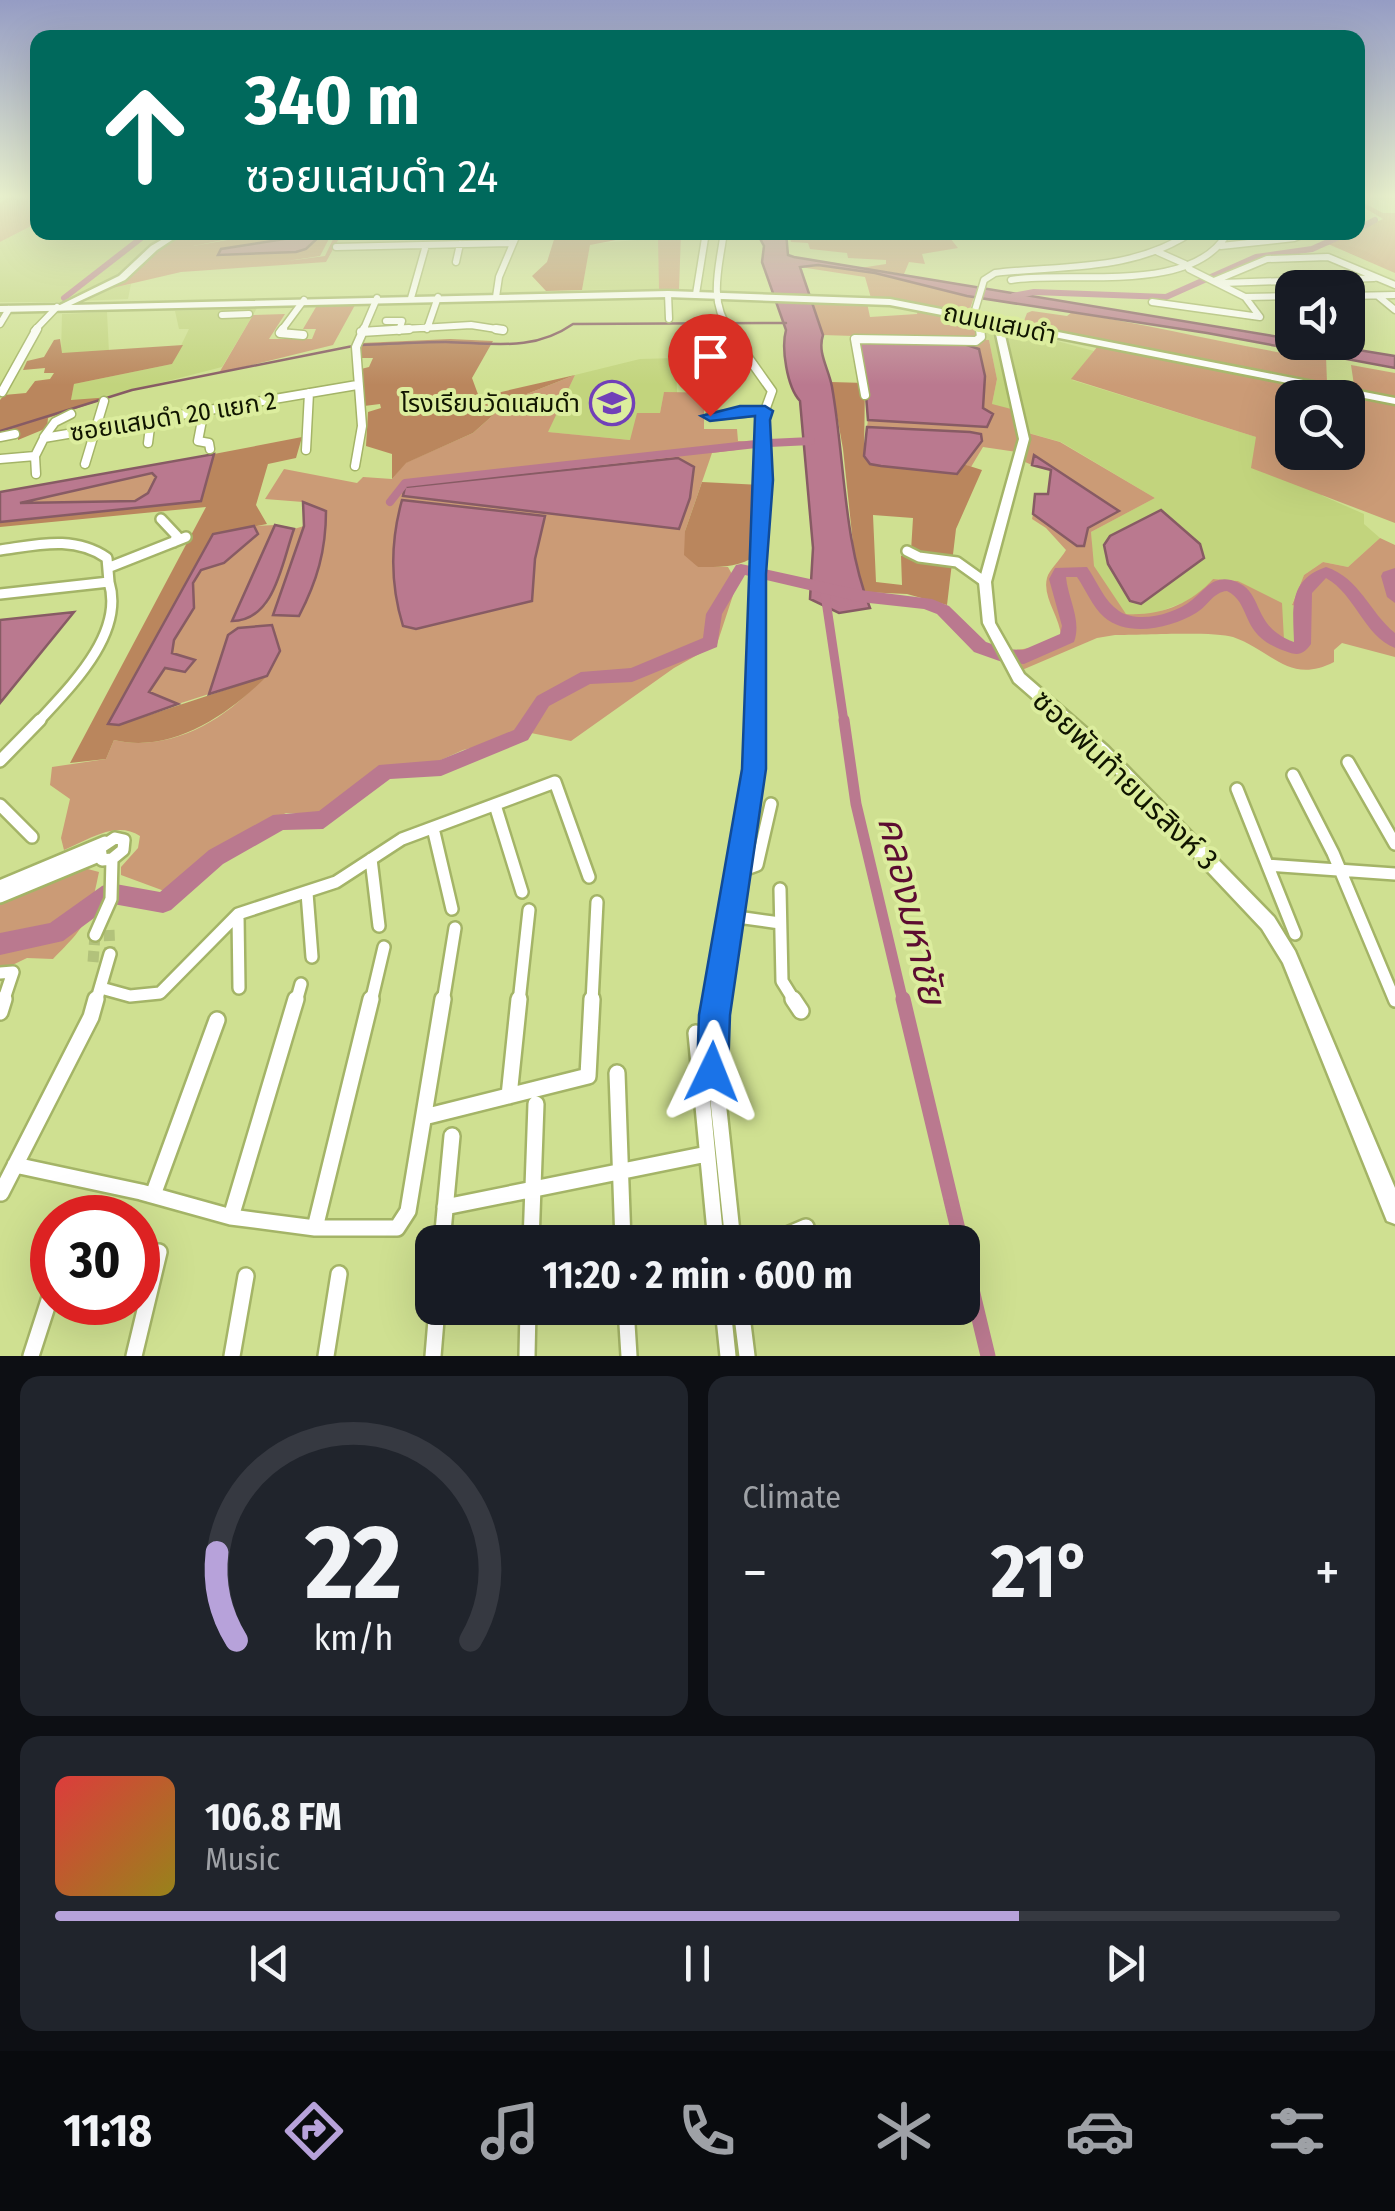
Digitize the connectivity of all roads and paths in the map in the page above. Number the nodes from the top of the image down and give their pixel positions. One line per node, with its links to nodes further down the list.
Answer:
1 (142, 258): 33 (street)
2 (422, 258): 29 (street)
3 (457, 258): 12 (street)
4 (509, 258): 24 (street)
5 (702, 258): 19 (street)
6 (720, 258): 20 (street)
7 (1131, 258): 37 (street)
8 (1165, 258): 13 (street)
9 (1199, 258): 13 (street)
10 (1289, 258): 16 (street)
11 (1331, 258): 14 (street)
12 (456, 262)
13 (1184, 267): 15 (street); 16 (street)
14 (1380, 278): 16 (street); 17 (street)
15 (1011, 280)
16 (1218, 281): 25 (street)
17 (1395, 285)
18 (668, 294): 19 (street, ถนนแสมดำ); 24 (street, ถนนแสมดำ); 38 (street)
19 (696, 294): 20 (street, ถนนแสมดำ)
20 (715, 294): 37 (street, ถนนแสมดำ); 54 (street)
21 (1365, 295): 22 (street)
22 (1377, 295): 23 (street); 35 (street)
23 (1395, 295)
24 (496, 296): 26 (street, ถนนแสมดำ)
25 (1245, 296): 27 (street); 32 (street)
26 (438, 297): 29 (street, ถนนแสมดำ); 42 (street)
27 (1275, 297)
28 (377, 298): 29 (street, ถนนแสมดำ); 30 (street, ถนนแสมดำ); 45 (street)
29 (411, 298)
30 (304, 300): 31 (street, ถนนแสมดำ); 46 (street)
31 (252, 301): 33 (street, ถนนแสมดำ); 36 (street)
32 (1152, 302)
33 (59, 307): 34 (street, ถนนแสมดำ); 48 (street)
34 (4, 309): 41 (street)
35 (1395, 310)
36 (222, 315)
37 (975, 318): 40 (street, ถนนแสมดำ); 50 (street)
38 (669, 319)
39 (386, 321): 44 (street)
40 (998, 322): 52 (street, ถนนแสมดำ); 77 (street, ซอยพันท้ายนรสิงห์ 3)
41 (0, 324)
42 (428, 329): 43 (street); 44 (street)
43 (503, 330)
44 (398, 331): 45 (street)
45 (362, 332): 47 (street)
46 (303, 335)
47 (357, 385): 49 (street, ซอยแสมดำ 20 แยก 2); 68 (street)
48 (2, 392)
49 (310, 393): 53 (street, ซอยแสมดำ 20 แยก 2); 64 (street)
50 (866, 395)
51 (104, 401): 58 (street)
52 (1395, 402)
53 (204, 410): 57 (street, ซอยแสมดำ 20 แยก 2); 63 (street)
54 (765, 411): 56 (street); 94 (street)
55 (71, 414): 61 (street)
56 (710, 416)
57 (151, 419): 58 (street, ซอยแสมดำ 20 แยก 2); 62 (street)
58 (97, 428): 61 (street, ซอยแสมดำ 20 แยก 2); 67 (street)
59 (15, 434): 60 (street)
60 (0, 437)
61 (44, 438): 65 (street, ซอยแสมดำ 20 แยก 2)
62 (148, 444)
63 (210, 448)
64 (306, 450)
65 (35, 456): 66 (street, ซอยแสมดำ 20 แยก 2); 69 (street)
66 (0, 459)
67 (85, 464)
68 (355, 466)
69 (36, 474)
70 (161, 519): 72 (street)
71 (186, 537): 72 (street)
72 (173, 542): 75 (street)
73 (0, 550): 75 (street)
74 (906, 551): 77 (street)
75 (110, 567): 76 (street)
76 (109, 582): 78 (street); 79 (street)
77 (985, 582): 137 (street, ซอยพันท้ายนรสิงห์ 3)
78 (0, 594)
79 (0, 761)
80 (1348, 762): 89 (street)
81 (1293, 776): 93 (street)
82 (1237, 789): 92 (street)
83 (771, 804): 94 (street)
84 (0, 805): 87 (street)
85 (494, 805): 86 (street); 96 (street); 99 (street)
86 (433, 828): 90 (street); 103 (street)
87 (32, 838)
88 (105, 842): 91 (street); 91 (street); 97 (street)
89 (1395, 844)
90 (372, 859): 100 (street); 108 (street)
91 (108, 861): 101 (street); 110 (street)
92 (1268, 865): 93 (street); 111 (street)
93 (1340, 870): 95 (street); 119 (street)
94 (738, 872): 106 (street)
95 (1395, 874)
96 (589, 877)
97 (0, 886)
98 (780, 889): 107 (street)
99 (522, 892)
100 (306, 893): 105 (street); 114 (street)
101 (0, 898)
102 (597, 902): 125 (street)
103 (452, 909)
104 (529, 910): 125 (street)
105 (238, 914): 117 (street); 118 (street)
106 (730, 916): 107 (street); 143 (street)
107 (780, 923): 120 (street)
108 (379, 926)
109 (455, 928): 127 (street)
110 (103, 930)
111 (1295, 934)
112 (384, 947): 144 (street)
113 (110, 954): 117 (street)
114 (312, 957)
115 (0, 973): 121 (street)
116 (301, 984): 138 (street)
117 (101, 988): 130 (street)
118 (239, 988)
119 (1395, 1001)
120 (801, 1011)
121 (0, 1012)
122 (217, 1020): 134 (street)
123 (696, 1033): 129 (street)
124 (616, 1073): 131 (street)
125 (509, 1096): 127 (street)
126 (536, 1104): 132 (street)
127 (424, 1118): 144 (street)
128 (452, 1136): 136 (street)
129 (707, 1154): 131 (street); 142 (street)
130 (15, 1165): 133 (street); 134 (street)
131 (620, 1171): 132 (street); 141 (street)
132 (532, 1189): 136 (street); 140 (street)
133 (1, 1193)
134 (153, 1195)
135 (160, 1197): 138 (street)
136 (445, 1207): 139 (street)
137 (1395, 1213)
138 (231, 1217): 144 (street)
139 (443, 1225)
140 (531, 1225)
141 (623, 1225)
142 (714, 1225)
143 (731, 1225)
144 (315, 1228)
145 (339, 1274): 157 (street)
146 (246, 1276): 156 (street)
147 (41, 1325): 154 (street)
148 (141, 1325): 155 (street)
149 (436, 1325): 158 (street)
150 (528, 1325): 159 (street)
151 (627, 1325): 160 (street)
152 (725, 1325): 161 (street)
153 (743, 1325): 162 (street)
154 (31, 1356)
155 (134, 1356)
156 (232, 1356)
157 (326, 1356)
158 (433, 1356)
159 (527, 1356)
160 (628, 1356)
161 (728, 1356)
162 (746, 1356)

